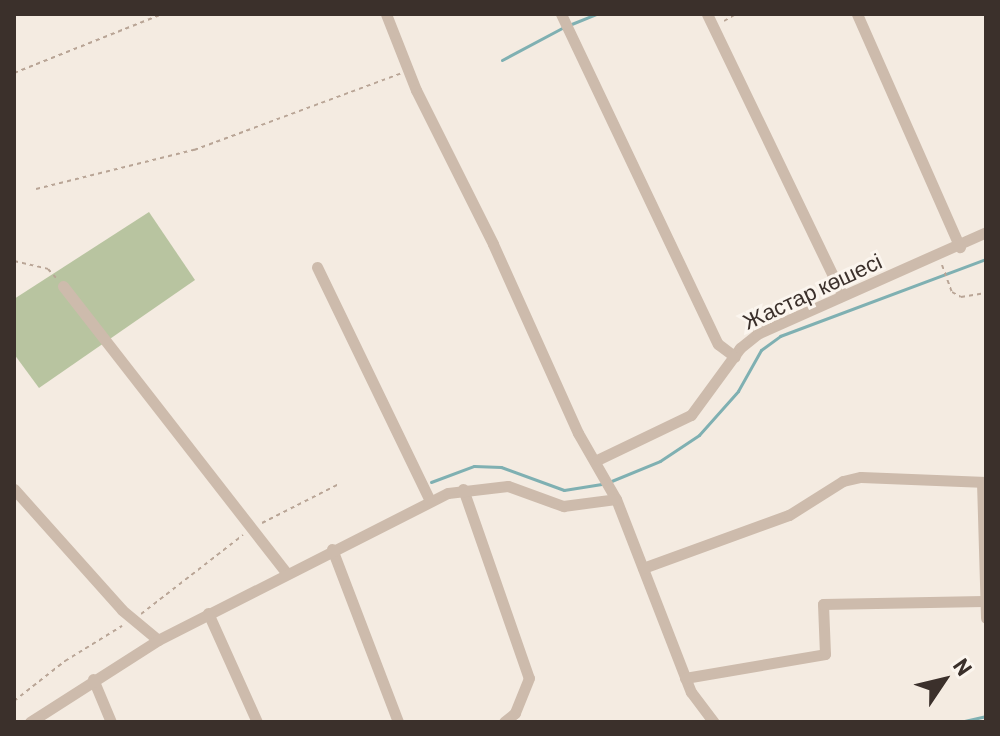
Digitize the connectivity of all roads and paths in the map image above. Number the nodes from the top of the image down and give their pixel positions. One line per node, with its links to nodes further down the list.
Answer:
1 (162, 14): 9 (path)
2 (386, 14): 8 (street)
3 (561, 14): 19 (street)
4 (707, 14): 7 (street)
5 (736, 14): 7 (path)
6 (857, 14): 12 (street)
7 (715, 30): 18 (street)
8 (409, 72): 10 (path); 20 (street)
9 (14, 73)
10 (36, 189)
11 (986, 232): 12 (street, Жастар көшесі)
12 (960, 247): 13 (street, Жастар көшесі)
13 (938, 256): 17 (path); 18 (street, Жастар көшесі)
14 (14, 261): 16 (path)
15 (317, 267): 26 (street)
16 (63, 286): 27 (street)
17 (986, 293)
18 (842, 294): 19 (street, Жастар көшесі)
19 (735, 357): 20 (street, Жастар көшесі)
20 (597, 460): 25 (street)
21 (984, 482): 29 (street); 31 (street)
22 (339, 484): 27 (path)
23 (14, 489): 34 (street)
24 (463, 489): 25 (street); 26 (street); 43 (street)
25 (616, 499): 29 (street)
26 (430, 501): 28 (street)
27 (253, 528): 30 (street); 34 (path)
28 (332, 549): 30 (street); 42 (street)
29 (643, 568): 36 (street)
30 (286, 572): 32 (street)
31 (983, 601): 33 (street); 36 (street)
32 (208, 613): 35 (street); 41 (street)
33 (986, 618)
34 (134, 619): 35 (street); 38 (path)
35 (158, 640): 37 (street)
36 (685, 678): 44 (street)
37 (93, 679): 39 (street); 40 (street)
38 (14, 701)
39 (30, 722)
40 (111, 722)
41 (257, 722)
42 (398, 722)
43 (504, 722)
44 (714, 722)

